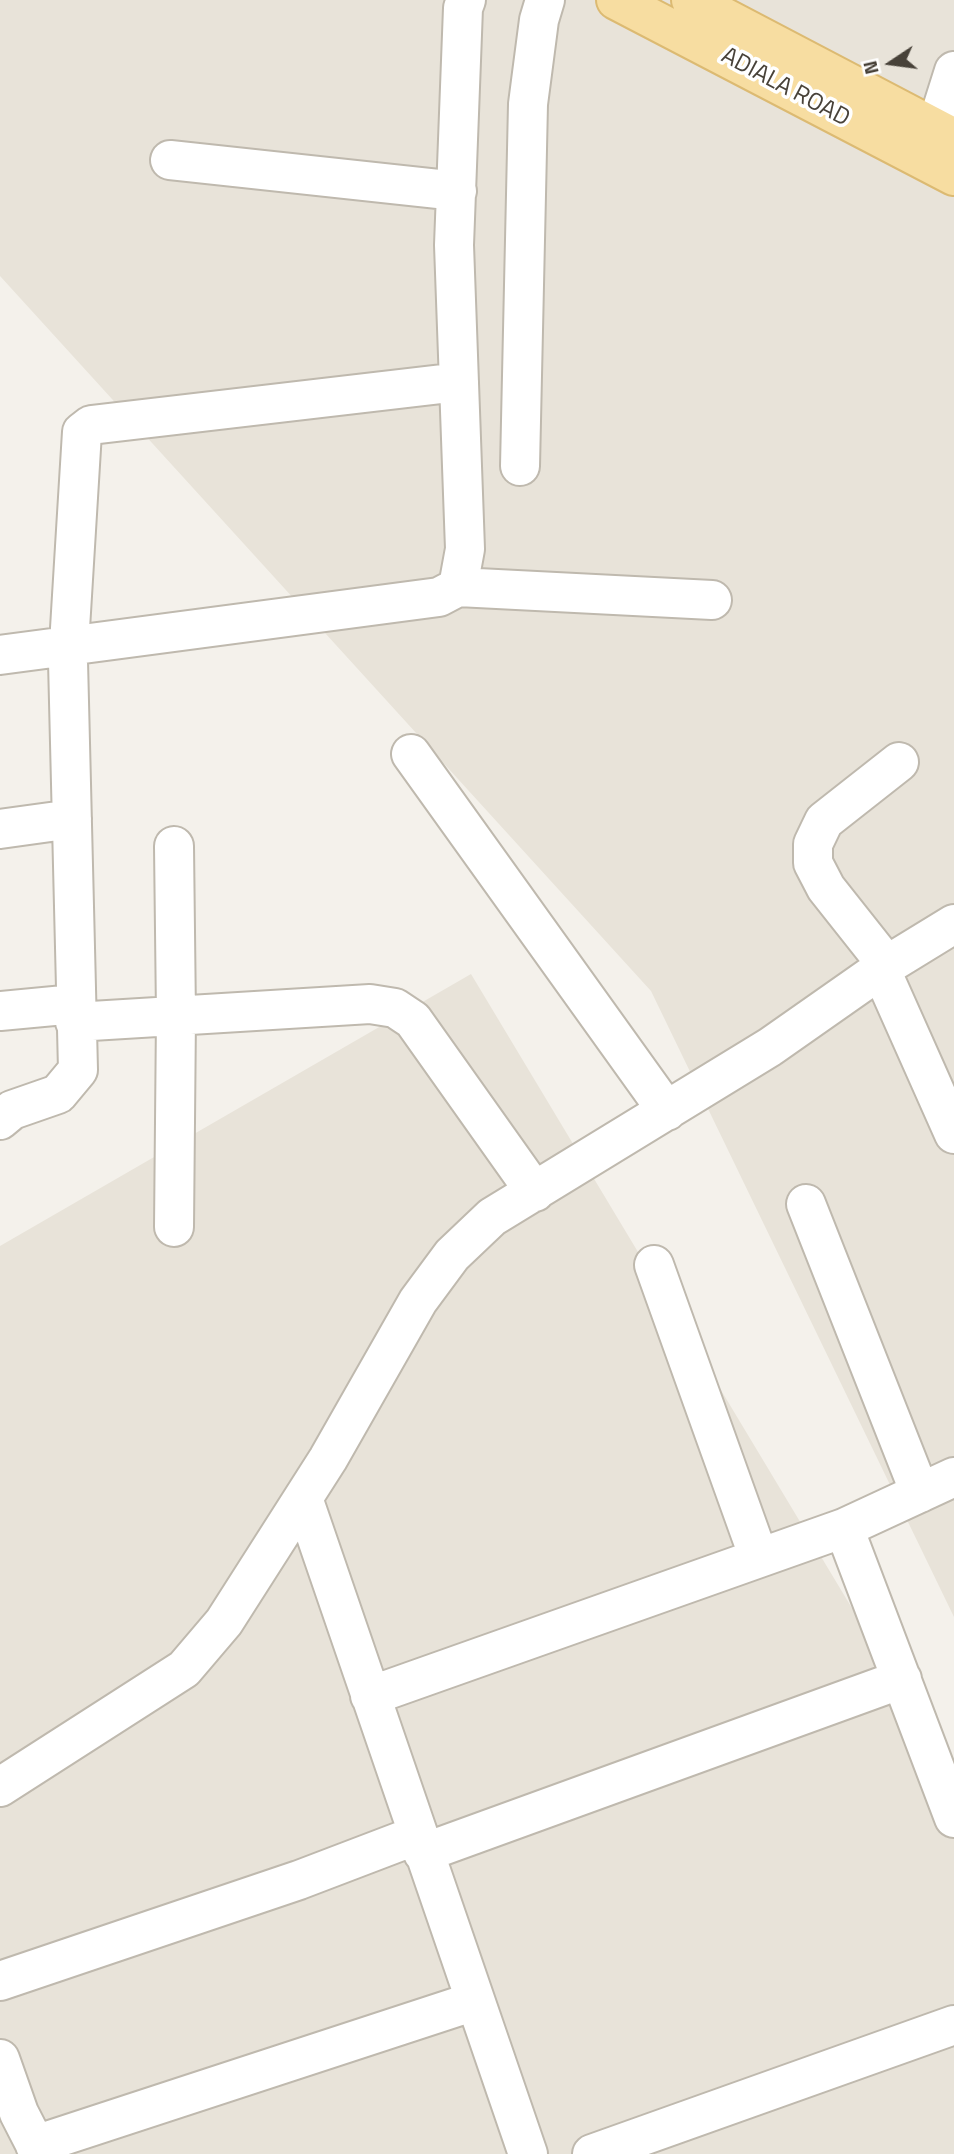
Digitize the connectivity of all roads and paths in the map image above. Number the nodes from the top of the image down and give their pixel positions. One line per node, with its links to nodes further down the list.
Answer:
1 (466, 0): 8 (street)
2 (545, 0): 10 (street)
3 (616, 0): 7 (main road, ADIALA ROAD)
4 (691, 0): 5 (main road, ADIALA ROAD)
5 (949, 107)
6 (170, 160): 8 (street)
7 (954, 176)
8 (457, 191): 9 (street)
9 (459, 382): 11 (street); 13 (street)
10 (520, 466)
11 (458, 587): 12 (street); 13 (street)
12 (712, 600)
13 (68, 648): 14 (street); 17 (street)
14 (0, 655)
15 (411, 754): 25 (street)
16 (899, 762): 21 (street)
17 (72, 819): 18 (street); 23 (street)
18 (0, 829)
19 (174, 846): 24 (street)
20 (954, 924): 21 (street)
21 (884, 967): 25 (street); 27 (street)
22 (0, 1011): 23 (street)
23 (75, 1013): 24 (street); 26 (street)
24 (176, 1016): 28 (street); 30 (street)
25 (667, 1111): 28 (street)
26 (0, 1120)
27 (954, 1133)
28 (534, 1192): 33 (street)
29 (806, 1204): 32 (street)
30 (174, 1227)
31 (654, 1265): 35 (street)
32 (937, 1485): 34 (street)
33 (303, 1498): 37 (street); 38 (street)
34 (844, 1528): 35 (street); 36 (street)
35 (759, 1558): 37 (street)
36 (902, 1679): 39 (street); 40 (street)
37 (370, 1696): 40 (street)
38 (0, 1787)
39 (954, 1818)
40 (420, 1844): 41 (street); 42 (street)
41 (0, 1980)
42 (475, 2001): 45 (street); 46 (street)
43 (954, 2025): 47 (street)
44 (0, 2059): 45 (street)
45 (38, 2149)
46 (528, 2154)
47 (592, 2154)

